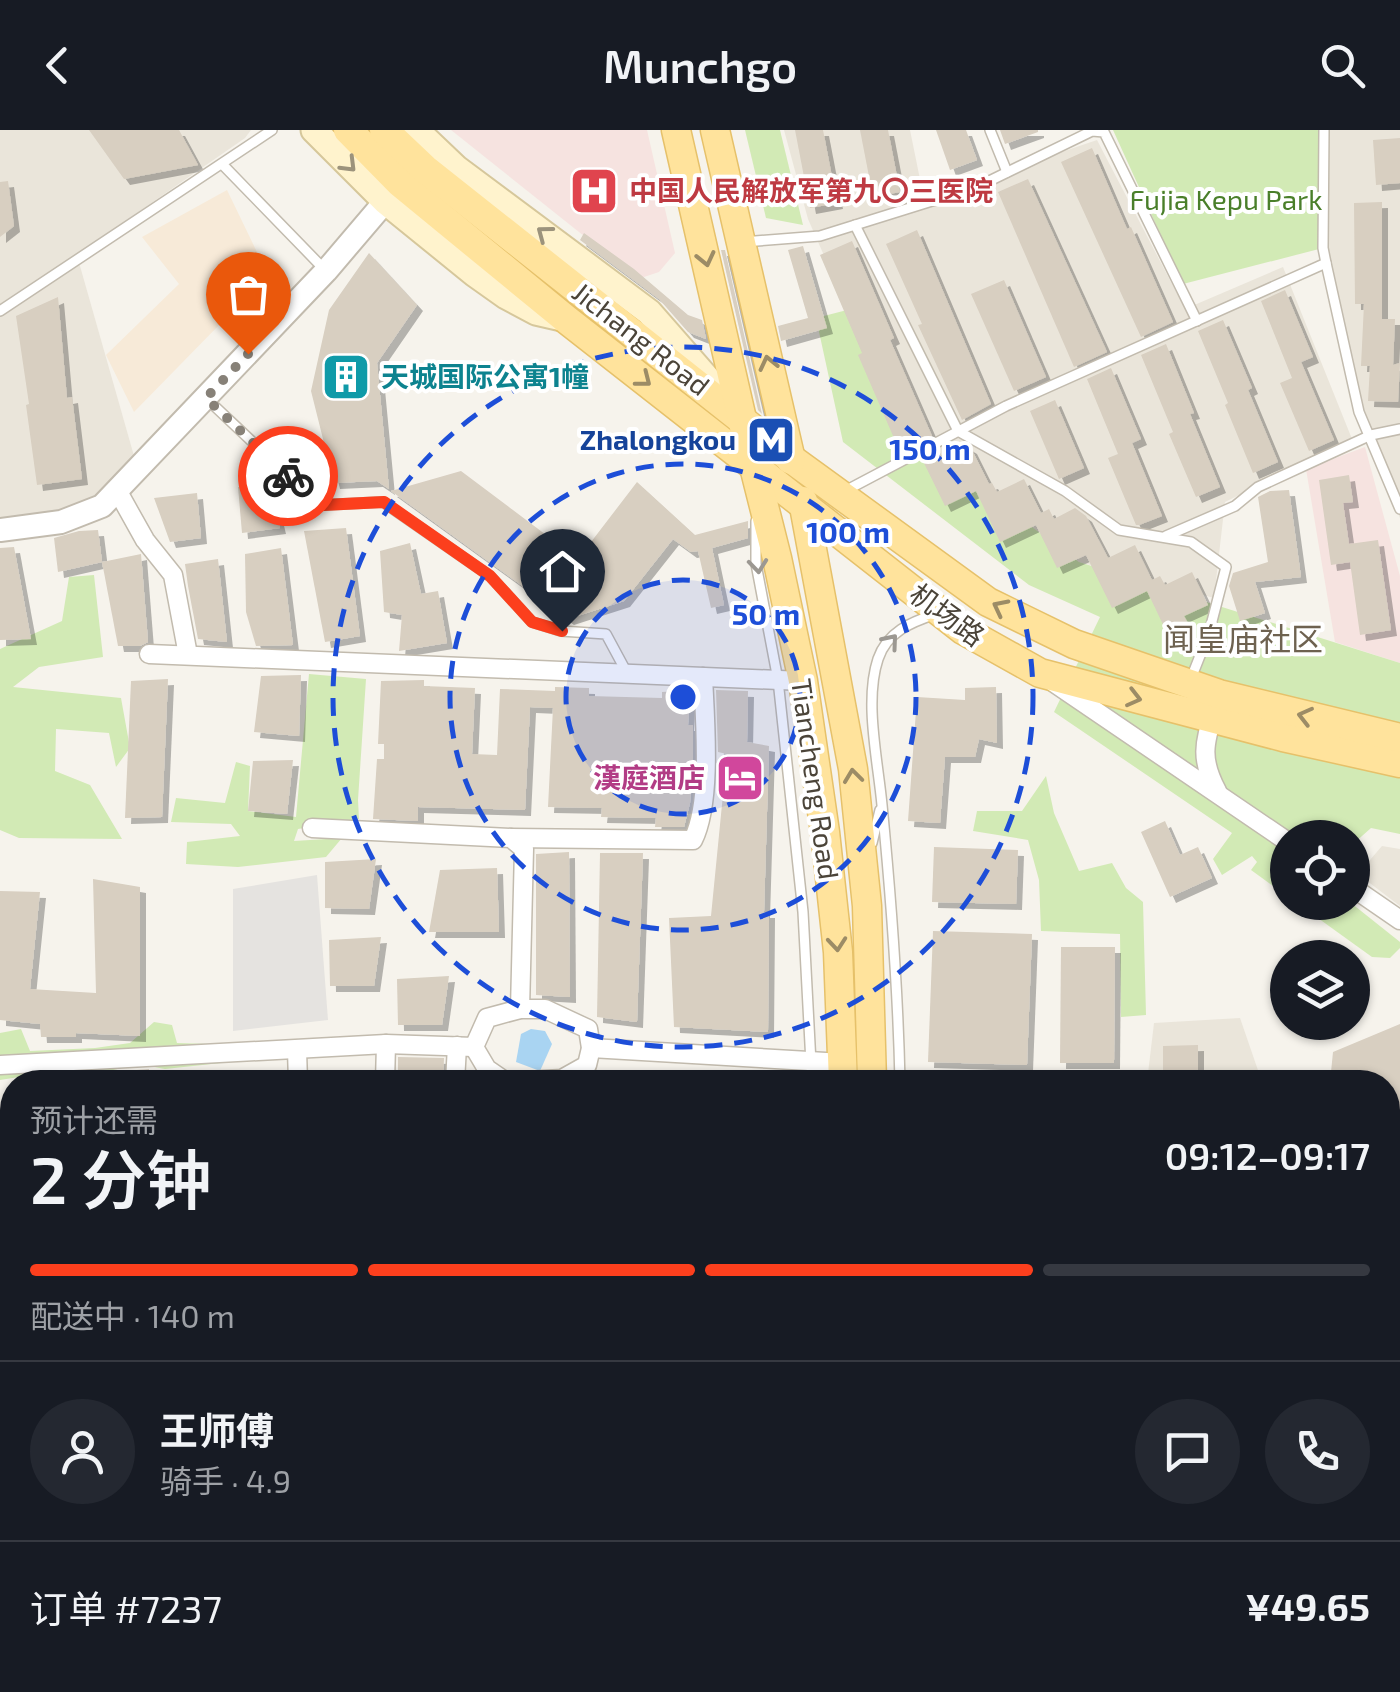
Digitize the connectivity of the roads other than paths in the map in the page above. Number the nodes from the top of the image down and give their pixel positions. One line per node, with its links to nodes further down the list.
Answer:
1 (272, 130): 10 (lane)
2 (314, 130): 12 (main road, 机场路, one-way to 12)
3 (348, 130): 12 (main road)
4 (384, 130): 20 (main road, Jichang Road)
5 (416, 130): 20 (main road, one-way to 5)
6 (676, 130): 20 (main road, Tiancheng Road, one-way to 20)
7 (715, 130): 14 (main road, Tiancheng Road)
8 (990, 130): 11 (lane)
9 (1324, 130): 15 (lane)
10 (222, 164): 16 (lane); 17 (lane)
11 (1007, 172): 13 (lane); 18 (lane)
12 (392, 192): 16 (street); 25 (main road, 机场路, one-way to 25)
13 (856, 225): 14 (lane); 22 (lane)
14 (740, 242): 24 (main road, Tiancheng Road, one-way to 14)
15 (1326, 263): 18 (lane); 23 (lane)
16 (326, 271): 19 (street)
17 (0, 311)
18 (1197, 321): 22 (lane)
19 (206, 398): 26 (street); 35 (lane)
20 (742, 419): 24 (main road, Jichang Road); 25 (main road, Tiancheng Road)
21 (1400, 430): 23 (lane)
22 (958, 432): 27 (lane); 31 (lane)
23 (1369, 436): 29 (lane); 31 (lane)
24 (790, 458): 27 (main road, Jichang Road); 28 (main road, Tiancheng Road)
25 (756, 469): 28 (main road, 机场路); 38 (main road, Tiancheng Road, one-way to 38)
26 (118, 490): 30 (street); 34 (street)
27 (839, 494): 39 (main road, Jichang Road, one-way to 27)
28 (805, 507): 32 (main road, 机场路); 50 (main road, Tiancheng Road, one-way to 28)
29 (1400, 509)
30 (0, 530)
31 (1163, 538): 39 (lane)
32 (940, 613): 36 (main road, 机场路); 44 (lane, one-way to 32)
33 (148, 654): 34 (street)
34 (188, 656): 35 (street)
35 (627, 674): 37 (street)
36 (1040, 674): 40 (main road, 机场路, one-way to 40); 43 (street)
37 (703, 676): 38 (street); 47 (street)
38 (790, 680): 48 (main road, Tiancheng Road); 49 (lane)
39 (1190, 684): 40 (main road, Jichang Road)
40 (1215, 706): 41 (main road, Jichang Road, one-way to 40); 42 (main road, 机场路); 43 (street)
41 (1400, 738)
42 (1400, 762)
43 (1220, 796): 46 (street)
44 (882, 801): 50 (lane); 69 (lane)
45 (312, 828): 47 (street)
46 (1270, 830)
47 (511, 838): 53 (street)
48 (827, 851): 49 (lane); 67 (main road, Tiancheng Road, one-way to 67)
49 (797, 856): 58 (lane)
50 (864, 875): 68 (main road, Tiancheng Road)
51 (1370, 899): 52 (street)
52 (1400, 920)
53 (520, 1009): 55 (street); 56 (street)
54 (386, 1044): 55 (street); 57 (street); 61 (street)
55 (465, 1047): 62 (street); 63 (street)
56 (591, 1048): 58 (street); 64 (street)
57 (296, 1050): 59 (street); 60 (street)
58 (812, 1060): 65 (lane); 66 (street)
59 (0, 1065)
60 (297, 1070)
61 (385, 1070)
62 (458, 1070)
63 (490, 1070)
64 (584, 1070)
65 (812, 1070)
66 (836, 1070)
67 (843, 1070)
68 (872, 1070)
69 (899, 1070)

